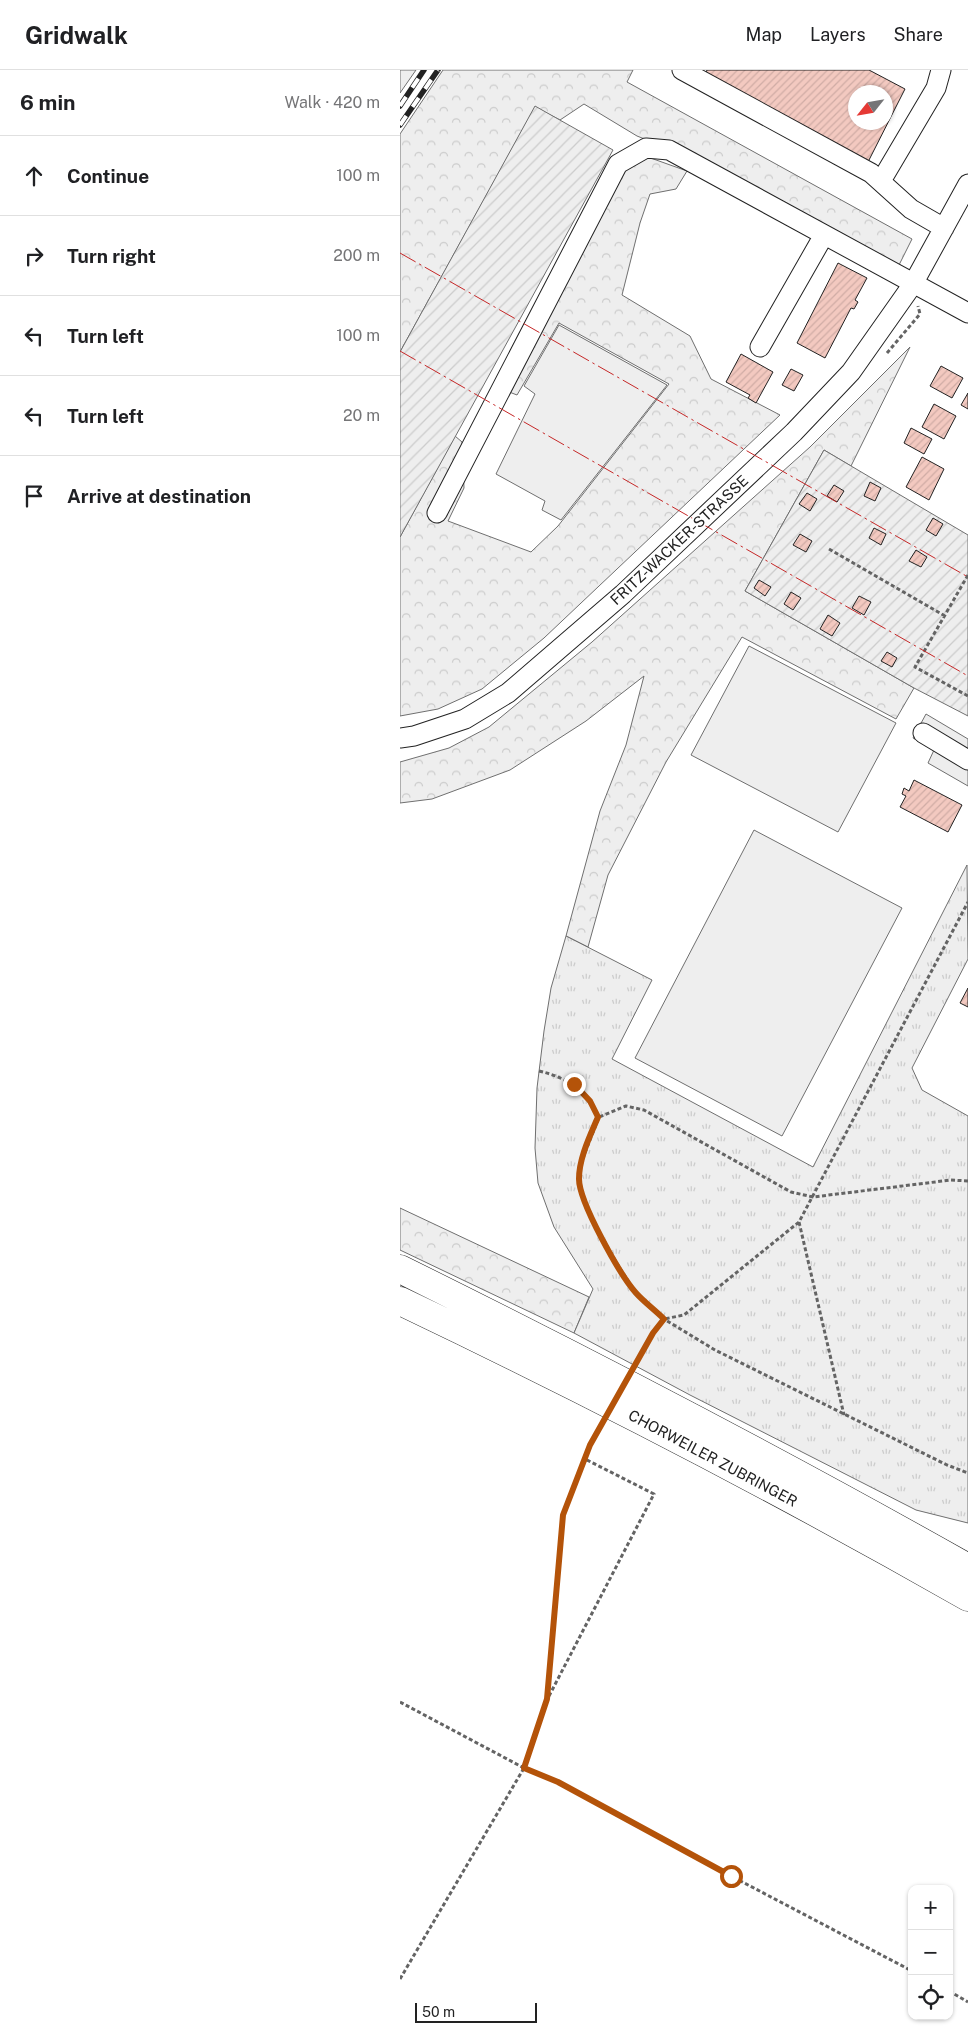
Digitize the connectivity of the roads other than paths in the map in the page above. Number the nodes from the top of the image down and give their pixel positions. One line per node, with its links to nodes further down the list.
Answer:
1 (682, 70): 3 (street)
2 (941, 70): 3 (street)
3 (881, 181): 5 (street)
4 (968, 184): 5 (street, FRITZ-WACKER-STRASSE)
5 (944, 228): 7 (street, FRITZ-WACKER-STRASSE)
6 (824, 235): 7 (street); 9 (street); 10 (street)
7 (913, 284): 8 (street); 12 (street, FRITZ-WACKER-STRASSE)
8 (968, 313)
9 (760, 347)
10 (437, 513)
11 (923, 733): 13 (street)
12 (400, 738)
13 (968, 760)
14 (400, 1269): 16 (highway, CHORWEILER ZUBRINGER)
15 (400, 1301): 19 (highway, CHORWEILER ZUBRINGER)
16 (866, 1511): 17 (highway, CHORWEILER ZUBRINGER); 18 (highway, CHORWEILER ZUBRINGER)
17 (968, 1546)
18 (968, 1568)
19 (968, 1597)

